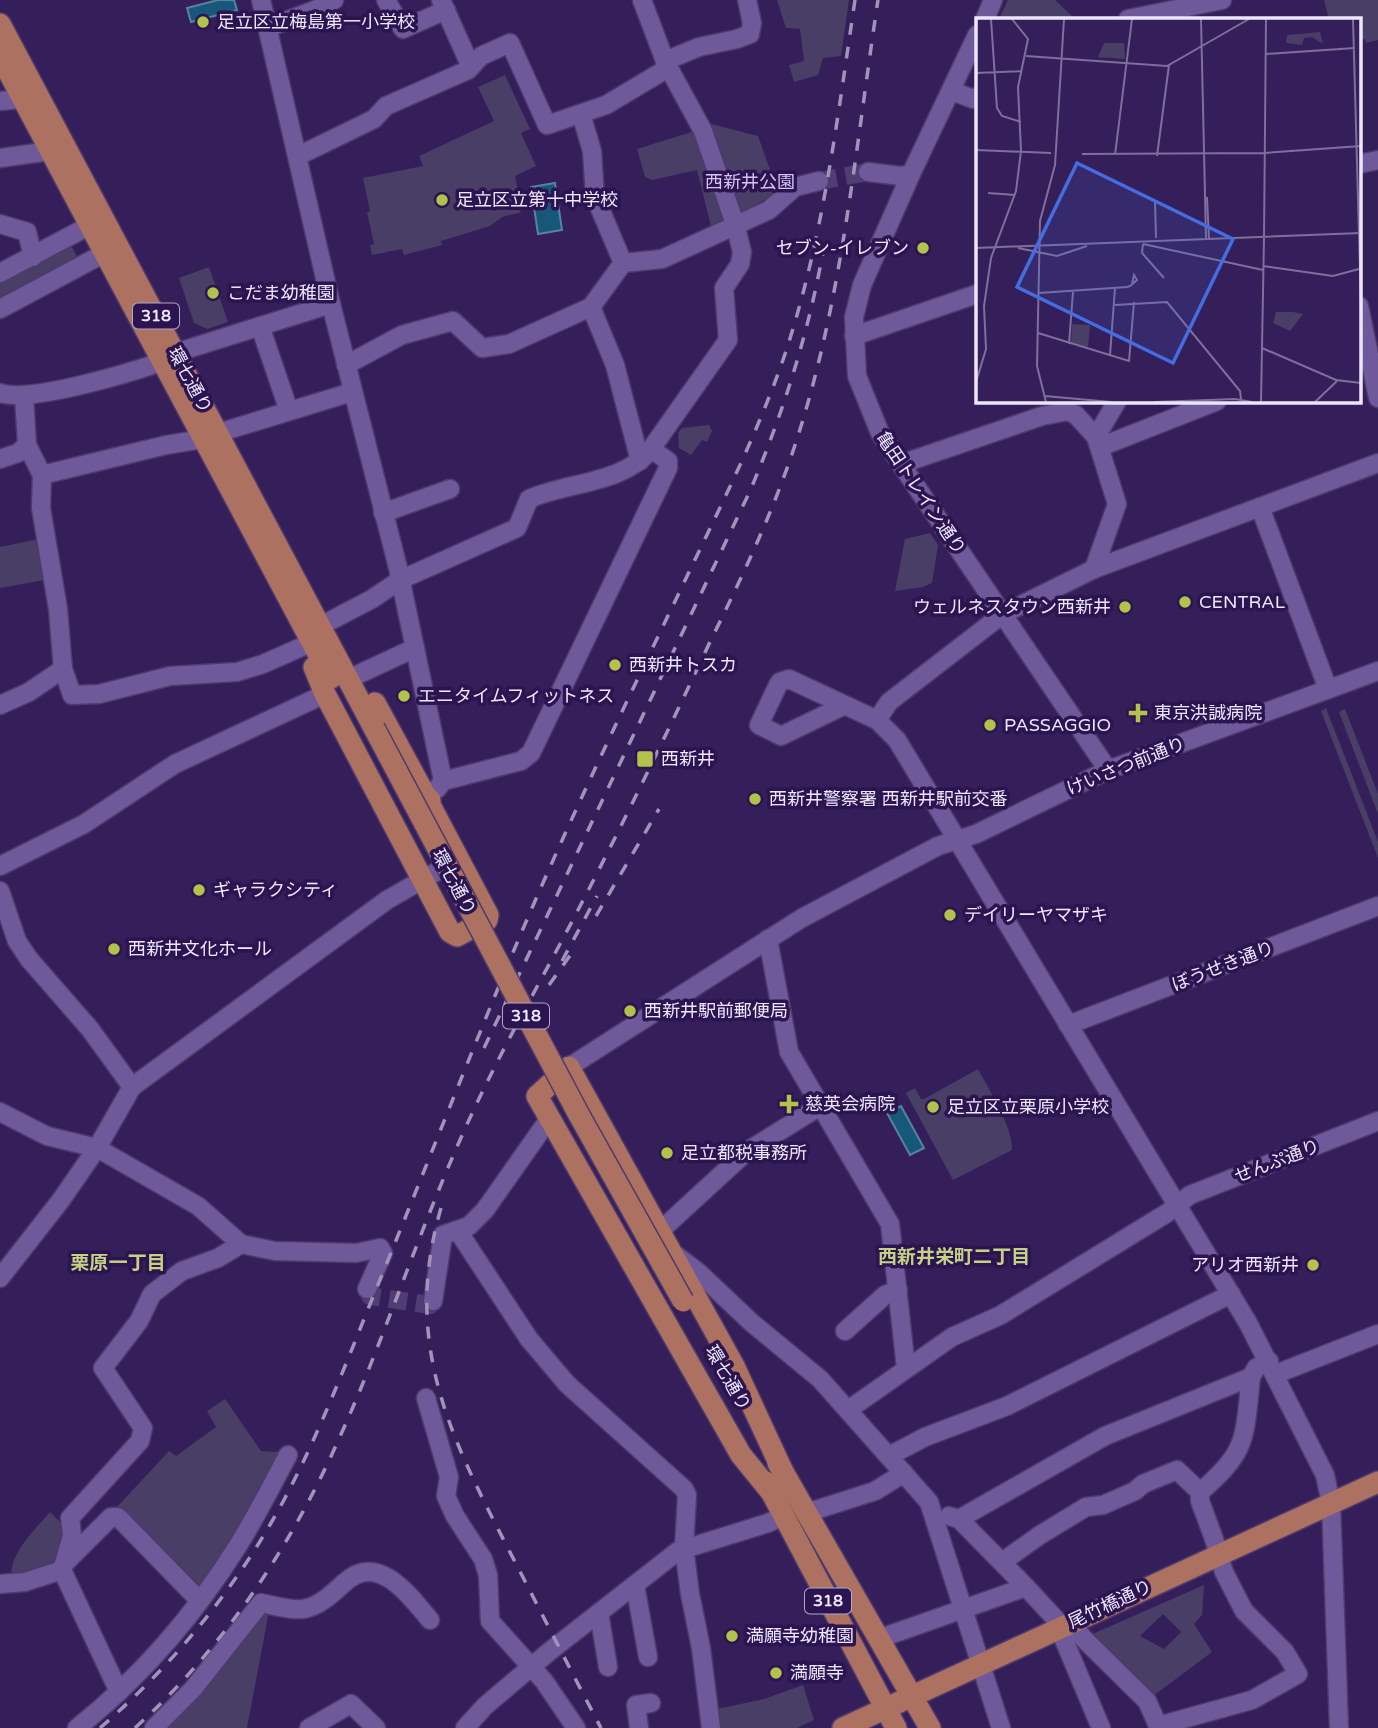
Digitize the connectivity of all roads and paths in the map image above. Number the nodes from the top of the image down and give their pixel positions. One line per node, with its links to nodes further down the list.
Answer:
1 (261, 0): 12 (street)
2 (334, 0): 12 (street)
3 (386, 0): 8 (street)
4 (642, 0): 15 (street)
5 (747, 0): 15 (street)
6 (993, 0): 9 (street)
7 (1222, 0): 10 (street)
8 (443, 5): 16 (street)
9 (985, 18)
10 (1133, 18)
11 (0, 24): 30 (main road, 環七通り / 318)
12 (268, 28): 23 (street)
13 (976, 37): 17 (street, 亀田トレイン通り)
14 (0, 56): 19 (main road, 環七通り / 318)
15 (666, 65): 21 (street); 32 (street)
16 (471, 67): 21 (street); 23 (street)
17 (951, 91): 18 (street); 28 (street, 亀田トレイン通り)
18 (976, 97)
19 (23, 99): 20 (street); 22 (main road, 環七通り / 318)
20 (0, 101)
21 (581, 114): 35 (street)
22 (50, 151): 24 (street); 30 (main road, 環七通り / 318)
23 (298, 156): 38 (street)
24 (0, 158)
25 (1378, 160): 26 (street)
26 (1360, 164)
27 (868, 172): 28 (street)
28 (911, 174): 43 (street, 亀田トレイン通り)
29 (819, 181): 32 (street)
30 (97, 222): 33 (main road, 環七通り / 318); 34 (street)
31 (0, 224): 34 (street)
32 (735, 224): 35 (street); 57 (street)
33 (111, 249): 40 (street); 44 (main road, 環七通り / 318)
34 (33, 257): 36 (street)
35 (623, 263): 39 (street)
36 (0, 273)
37 (976, 294): 43 (street)
38 (331, 304): 42 (street); 46 (street)
39 (591, 307): 46 (street); 57 (street)
40 (0, 309)
41 (1360, 312): 45 (street)
42 (260, 326): 44 (street); 53 (street)
43 (854, 336): 60 (street, 亀田トレイン通り)
44 (168, 357): 49 (street); 54 (main road, 環七通り / 318)
45 (1369, 363): 50 (street)
46 (346, 365): 47 (street)
47 (352, 392): 53 (street); 64 (street)
48 (0, 393): 49 (street)
49 (24, 396): 56 (street)
50 (1378, 398)
51 (1117, 402): 55 (street)
52 (1214, 402): 55 (street)
53 (289, 411): 54 (street)
54 (211, 436): 61 (street); 68 (main road, 環七通り / 318)
55 (1098, 442): 60 (street); 65 (street)
56 (27, 445): 58 (street); 61 (street)
57 (645, 455): 66 (street); 80 (street)
58 (0, 459)
59 (1378, 463): 63 (street)
60 (901, 464): 67 (street, 亀田トレイン通り)
61 (43, 475): 71 (street)
62 (450, 489): 64 (street)
63 (1260, 507): 65 (street); 74 (street)
64 (383, 513): 66 (street)
65 (1094, 569): 67 (street)
66 (400, 580): 68 (street); 70 (street)
67 (1003, 614): 78 (street); 79 (street, 亀田トレイン通り)
68 (312, 615): 69 (main road); 73 (main road); 107 (main road, 環七通り / 318, bridge)
69 (306, 645): 71 (street); 75 (main road)
70 (415, 648): 73 (street); 80 (street)
71 (63, 669): 76 (street)
72 (1378, 671): 74 (street, けいさつ前通り)
73 (359, 674): 81 (main road)
74 (1328, 689): 79 (street, けいさつ前通り)
75 (326, 694): 84 (street); 85 (main road)
76 (0, 705)
77 (845, 705): 78 (street)
78 (877, 720): 82 (street)
79 (1108, 770): 82 (street, けいさつ前通り)
80 (443, 781): 81 (street)
81 (430, 800): 83 (main road)
82 (956, 839): 88 (street, けいさつ前通り); 89 (street)
83 (459, 859): 85 (street); 85 (main road)
84 (0, 866)
85 (422, 879): 91 (street)
86 (0, 891): 91 (street)
87 (1378, 906): 89 (street, ぼうせき通り)
88 (768, 939): 90 (street, けいさつ前通り); 92 (street)
89 (1069, 1025): 97 (street)
90 (569, 1067): 94 (main road); 99 (main road)
91 (132, 1087): 96 (street)
92 (820, 1107): 99 (street); 104 (street)
93 (1, 1117): 96 (street)
94 (549, 1119): 98 (street); 121 (main road)
95 (1378, 1122): 97 (street, せんぷ通り)
96 (97, 1148): 100 (street); 102 (street)
97 (1177, 1204): 105 (street); 111 (street, せんぷ通り)
98 (458, 1231): 106 (street); 127 (street)
99 (660, 1231): 101 (main road)
100 (241, 1244): 103 (street); 130 (street)
101 (671, 1252): 114 (street); 118 (main road)
102 (0, 1278)
103 (368, 1289)
104 (898, 1290): 108 (street); 111 (street)
105 (1231, 1294): 110 (street); 116 (street)
106 (433, 1301)
107 (677, 1305): 118 (main road, 環七通り / 318); 121 (main road, 環七通り / 318)
108 (845, 1331)
109 (1378, 1334): 110 (street)
110 (1273, 1367): 112 (street); 122 (street)
111 (906, 1368): 114 (street, せんぷ通り)
112 (1251, 1377): 120 (street); 126 (street)
113 (426, 1398): 142 (street)
114 (848, 1410): 116 (street)
115 (288, 1455): 134 (street)
116 (889, 1456): 117 (street)
117 (904, 1473): 123 (street); 124 (street)
118 (783, 1474): 124 (main road, 環七通り / 318)
119 (1378, 1482): 122 (main road, 尾竹橋通り)
120 (1199, 1492): 128 (street); 129 (street)
121 (772, 1493): 125 (main road, 環七通り / 318)
122 (1331, 1503): 128 (main road, 尾竹橋通り); 162 (street)
123 (933, 1510): 126 (street); 135 (street)
124 (806, 1513): 139 (main road, 環七通り / 318)
125 (783, 1516): 127 (street); 147 (main road, 環七通り / 318)
126 (959, 1519): 129 (street)
127 (684, 1548): 132 (street); 156 (street)
128 (1219, 1555): 138 (main road, 尾竹橋通り); 149 (street)
129 (1002, 1562): 133 (street)
130 (64, 1567): 131 (street); 134 (street); 144 (street)
131 (0, 1584)
132 (635, 1585): 136 (street); 140 (street)
133 (1026, 1587): 135 (street); 138 (street)
134 (199, 1600): 144 (street)
135 (964, 1610): 139 (street); 141 (street)
136 (599, 1613): 142 (street); 143 (street)
137 (430, 1620): 151 (street)
138 (1064, 1625): 141 (main road, 尾竹橋通り); 149 (street); 161 (street)
139 (878, 1639): 145 (main road, 環七通り / 318)
140 (648, 1657)
141 (981, 1663): 145 (main road, 尾竹橋通り); 160 (street)
142 (532, 1666): 148 (street); 154 (street)
143 (608, 1667)
144 (118, 1692): 150 (street)
145 (911, 1695): 147 (main road, 尾竹橋通り); 159 (main road, 環七通り / 318)
146 (651, 1703): 155 (street)
147 (885, 1708): 157 (main road, 尾竹橋通り); 158 (main road, 環七通り / 318)
148 (471, 1725)
149 (1158, 1727)
150 (77, 1728)
151 (154, 1728)
152 (309, 1728): 153 (street)
153 (376, 1728)
154 (576, 1728)
155 (639, 1728)
156 (710, 1728)
157 (843, 1728)
158 (896, 1728)
159 (930, 1728)
160 (1001, 1728)
161 (1101, 1728)
162 (1339, 1728)

